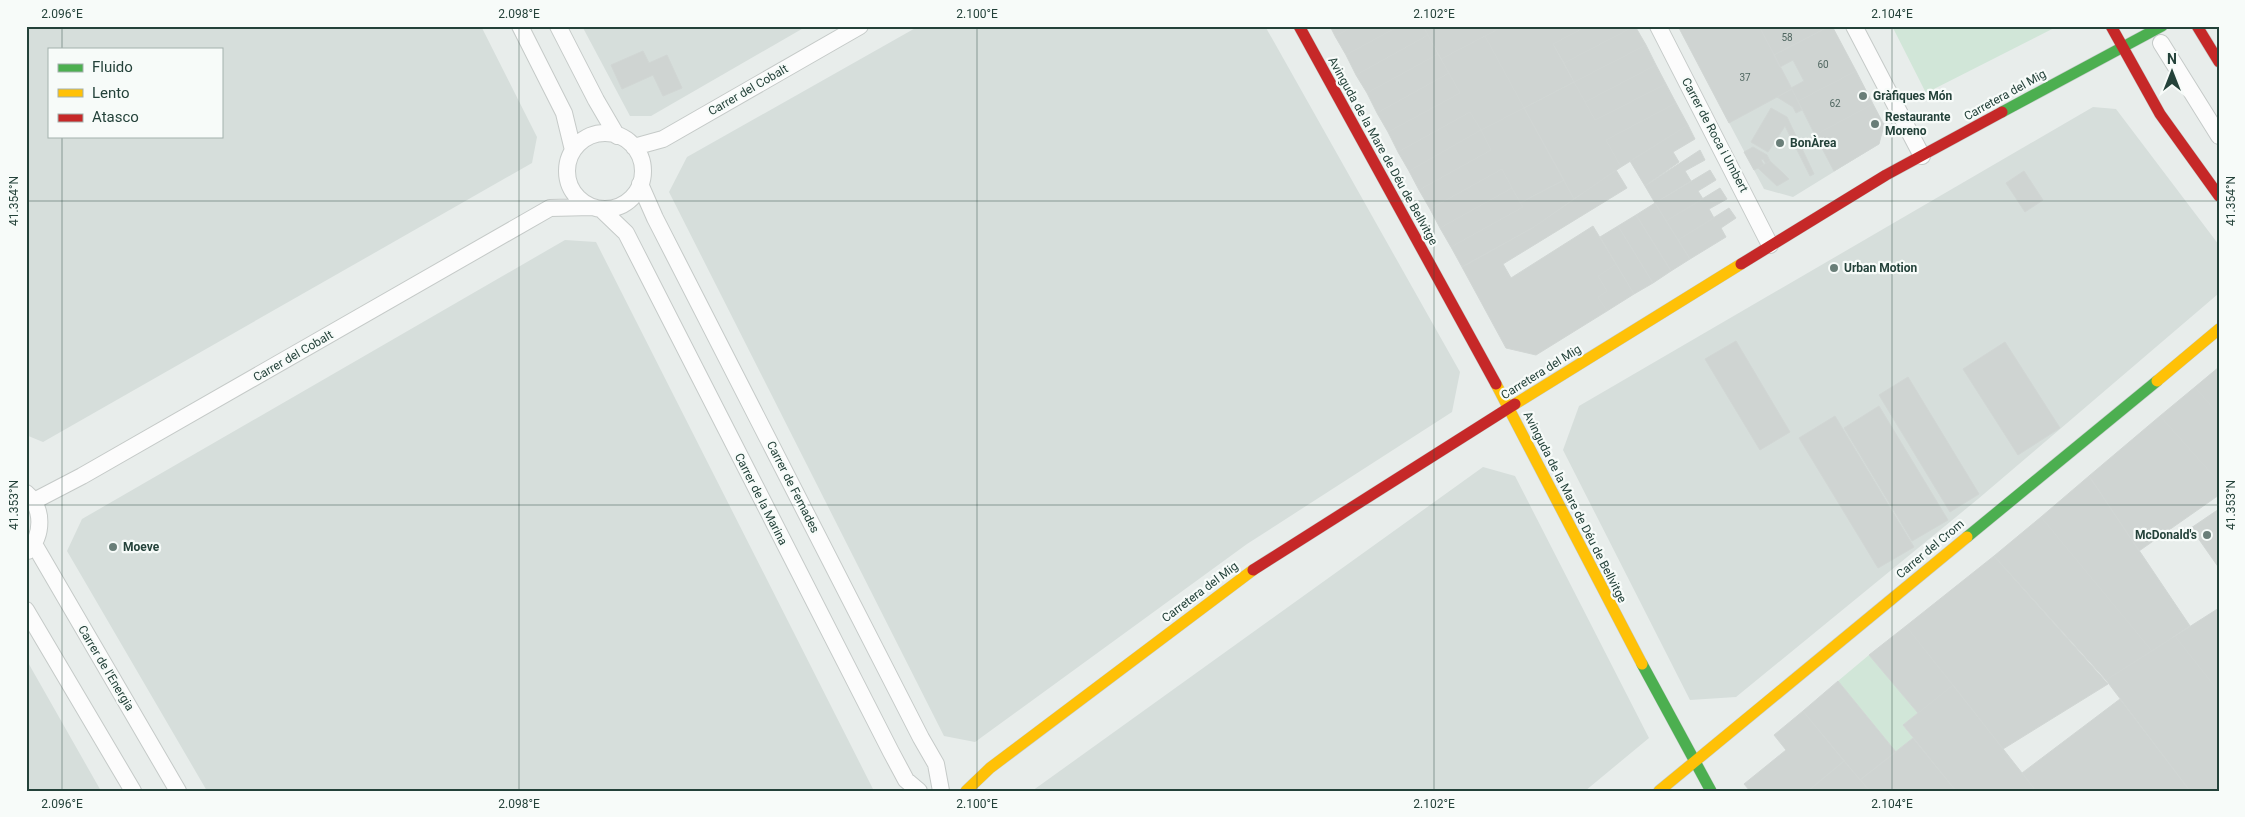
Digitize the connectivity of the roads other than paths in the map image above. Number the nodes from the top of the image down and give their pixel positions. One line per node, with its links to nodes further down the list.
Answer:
1 (520, 26): 16 (street)
2 (558, 26): 13 (street)
3 (860, 26): 15 (street, Carrer del Cobalt)
4 (1299, 26): 25 (street, Avinguda de la Mare de Déu de Bellvitge)
5 (1658, 26): 23 (street, Carrer de Roca i Umbert)
6 (1854, 26): 17 (street)
7 (2112, 26): 11 (street)
8 (2162, 26): 11 (street, Carretera del Mig)
9 (2197, 26): 12 (street)
10 (2161, 43): 14 (street)
11 (2122, 46): 17 (street, Carretera del Mig); 20 (street)
12 (2219, 62)
13 (617, 136): 15 (street); 16 (street)
14 (2219, 136)
15 (634, 147): 19 (street)
16 (573, 150): 18 (street)
17 (1922, 156): 23 (street, Carretera del Mig)
18 (568, 178): 21 (street, Carrer del Cobalt); 22 (street)
19 (640, 184): 22 (street); 33 (street, Carrer de Femades)
20 (2219, 196)
21 (550, 208): 22 (street, Carrer del Cobalt); 26 (street, Carrer del Cobalt)
22 (597, 208): 32 (street, Carrer de la Marina)
23 (1770, 246): 25 (street, Carretera del Mig)
24 (2219, 329): 29 (street, Carrer del Crom)
25 (1508, 408): 29 (street, Avinguda de la Mare de Déu de Bellvitge); 34 (street, Carretera del Mig)
26 (30, 497): 27 (street)
27 (30, 548): 31 (street, Carrer de l'Energia)
28 (26, 610): 30 (street)
29 (1694, 762): 35 (street, Carrer del Crom); 36 (street, Avinguda de la Mare de Déu de Bellvitge)
30 (133, 791)
31 (178, 791)
32 (919, 791)
33 (941, 791)
34 (966, 791)
35 (1659, 791)
36 (1711, 791)

